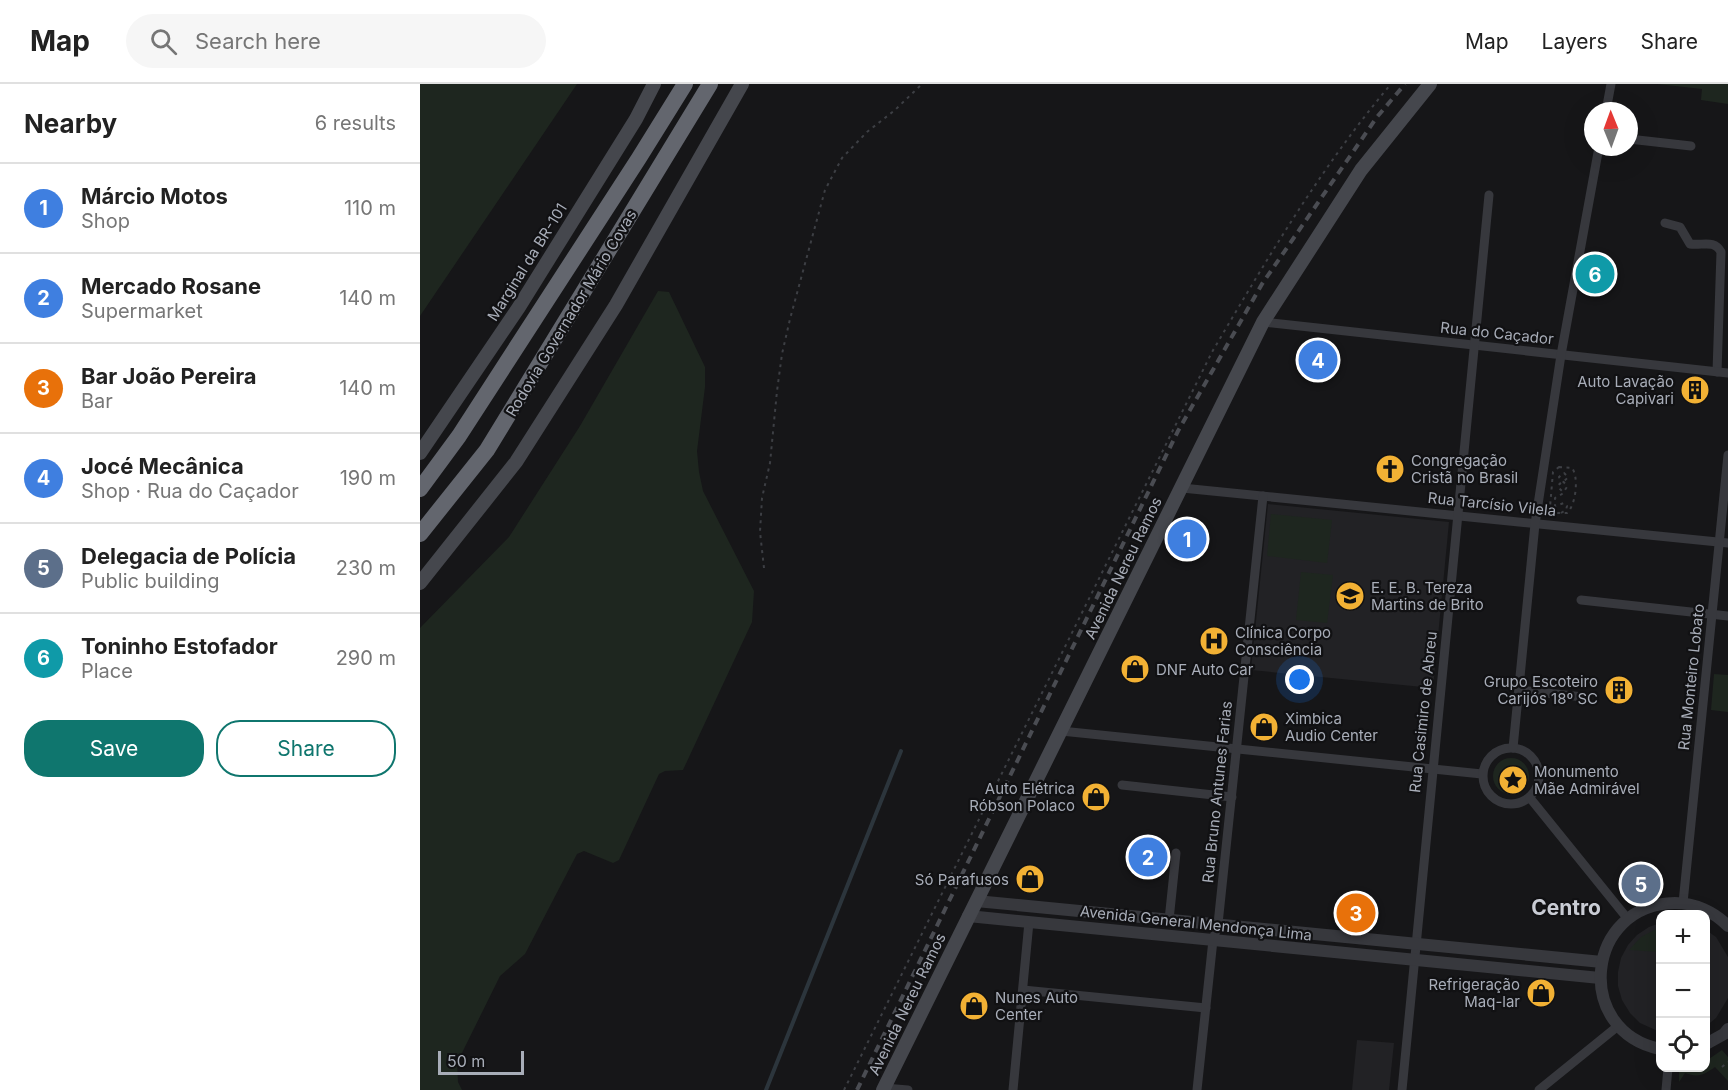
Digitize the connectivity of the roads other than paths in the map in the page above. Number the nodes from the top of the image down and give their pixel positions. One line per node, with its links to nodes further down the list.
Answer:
1 (654, 84): 20 (main road, Marginal da BR-101)
2 (685, 84): 23 (highway, Rodovia Governador Mário Covas)
3 (710, 84): 9 (highway, Rodovia Governador Mário Covas)
4 (717, 84): 9 (highway)
5 (742, 84): 29 (main road)
6 (1430, 84): 15 (main road, Avenida Nereu Ramos)
7 (1611, 84): 8 (street)
8 (1608, 102)
9 (692, 114): 27 (highway, Rodovia Governador Mário Covas)
10 (1638, 140): 11 (street)
11 (1691, 146)
12 (1597, 156): 17 (street)
13 (1489, 195): 16 (street, Rua Casimiro de Abreu)
14 (1665, 224): 18 (street)
15 (1263, 322): 16 (street, Rua do Caçador); 22 (main road, Avenida Nereu Ramos)
16 (1474, 345): 17 (street, Rua do Caçador); 25 (street, Rua Casimiro de Abreu)
17 (1561, 355): 18 (street, Rua do Caçador); 26 (street)
18 (1717, 372): 19 (street, Rua do Caçador)
19 (1728, 373)
20 (420, 453)
21 (1728, 454): 28 (street, Rua Monteiro Lobato)
22 (1182, 488): 24 (street, Rua Tarcísio Vilela); 35 (main road, Avenida Nereu Ramos)
23 (420, 489)
24 (1263, 496): 25 (street, Rua Tarcísio Vilela); 37 (street, Rua Bruno Antunes Farias)
25 (1457, 516): 26 (street, Rua Tarcísio Vilela); 38 (street, Rua Casimiro de Abreu)
26 (1535, 524): 28 (street, Rua Tarcísio Vilela); 33 (street)
27 (420, 534)
28 (1724, 543): 31 (street, Rua Monteiro Lobato)
29 (420, 583)
30 (1581, 600): 31 (street)
31 (1712, 615): 32 (street); 45 (street, Rua Monteiro Lobato)
32 (1728, 616)
33 (1519, 690): 34 (street); 36 (street)
34 (1583, 697)
35 (1061, 731): 37 (street); 44 (main road, Avenida Nereu Ramos)
36 (1513, 748): 39 (street); 42 (street)
37 (1237, 749): 38 (street); 41 (street, Rua Bruno Antunes Farias)
38 (1433, 769): 39 (street); 53 (street, Rua Casimiro de Abreu)
39 (1482, 774): 42 (street)
40 (1122, 784): 41 (street)
41 (1232, 797): 50 (street, Rua Bruno Antunes Farias)
42 (1530, 798): 47 (street)
43 (1176, 853): 48 (street)
44 (976, 901): 46 (main road, Avenida Nereu Ramos); 48 (street, Avenida General Mendonça Lima)
45 (1683, 903): 47 (street); 51 (street)
46 (968, 916): 49 (street, Avenida General Mendonça Lima); 64 (main road, Avenida Nereu Ramos)
47 (1627, 918): 55 (street)
48 (1169, 920): 50 (street, Avenida General Mendonça Lima)
49 (1029, 922): 52 (street, Avenida General Mendonça Lima); 57 (street)
50 (1218, 924): 52 (street, Rua Bruno Antunes Farias); 53 (street, Avenida General Mendonça Lima)
51 (1728, 926)
52 (1213, 940): 54 (street, Avenida General Mendonça Lima); 58 (street, Rua Bruno Antunes Farias)
53 (1416, 944): 54 (street, Rua Casimiro de Abreu); 55 (street, Avenida General Mendonça Lima)
54 (1414, 960): 56 (street, Avenida General Mendonça Lima); 68 (street, Rua Casimiro de Abreu)
55 (1602, 962): 56 (street)
56 (1600, 978): 59 (street)
57 (1023, 990): 58 (street); 66 (street)
58 (1206, 1008): 67 (street, Rua Bruno Antunes Farias)
59 (1618, 1026): 62 (street); 69 (street)
60 (1726, 1034): 61 (street)
61 (1710, 1042)
62 (1656, 1048)
63 (1668, 1072): 70 (street)
64 (883, 1089): 65 (street)
65 (908, 1090)
66 (1013, 1090)
67 (1197, 1090)
68 (1402, 1090)
69 (1539, 1090)
70 (1666, 1090)

